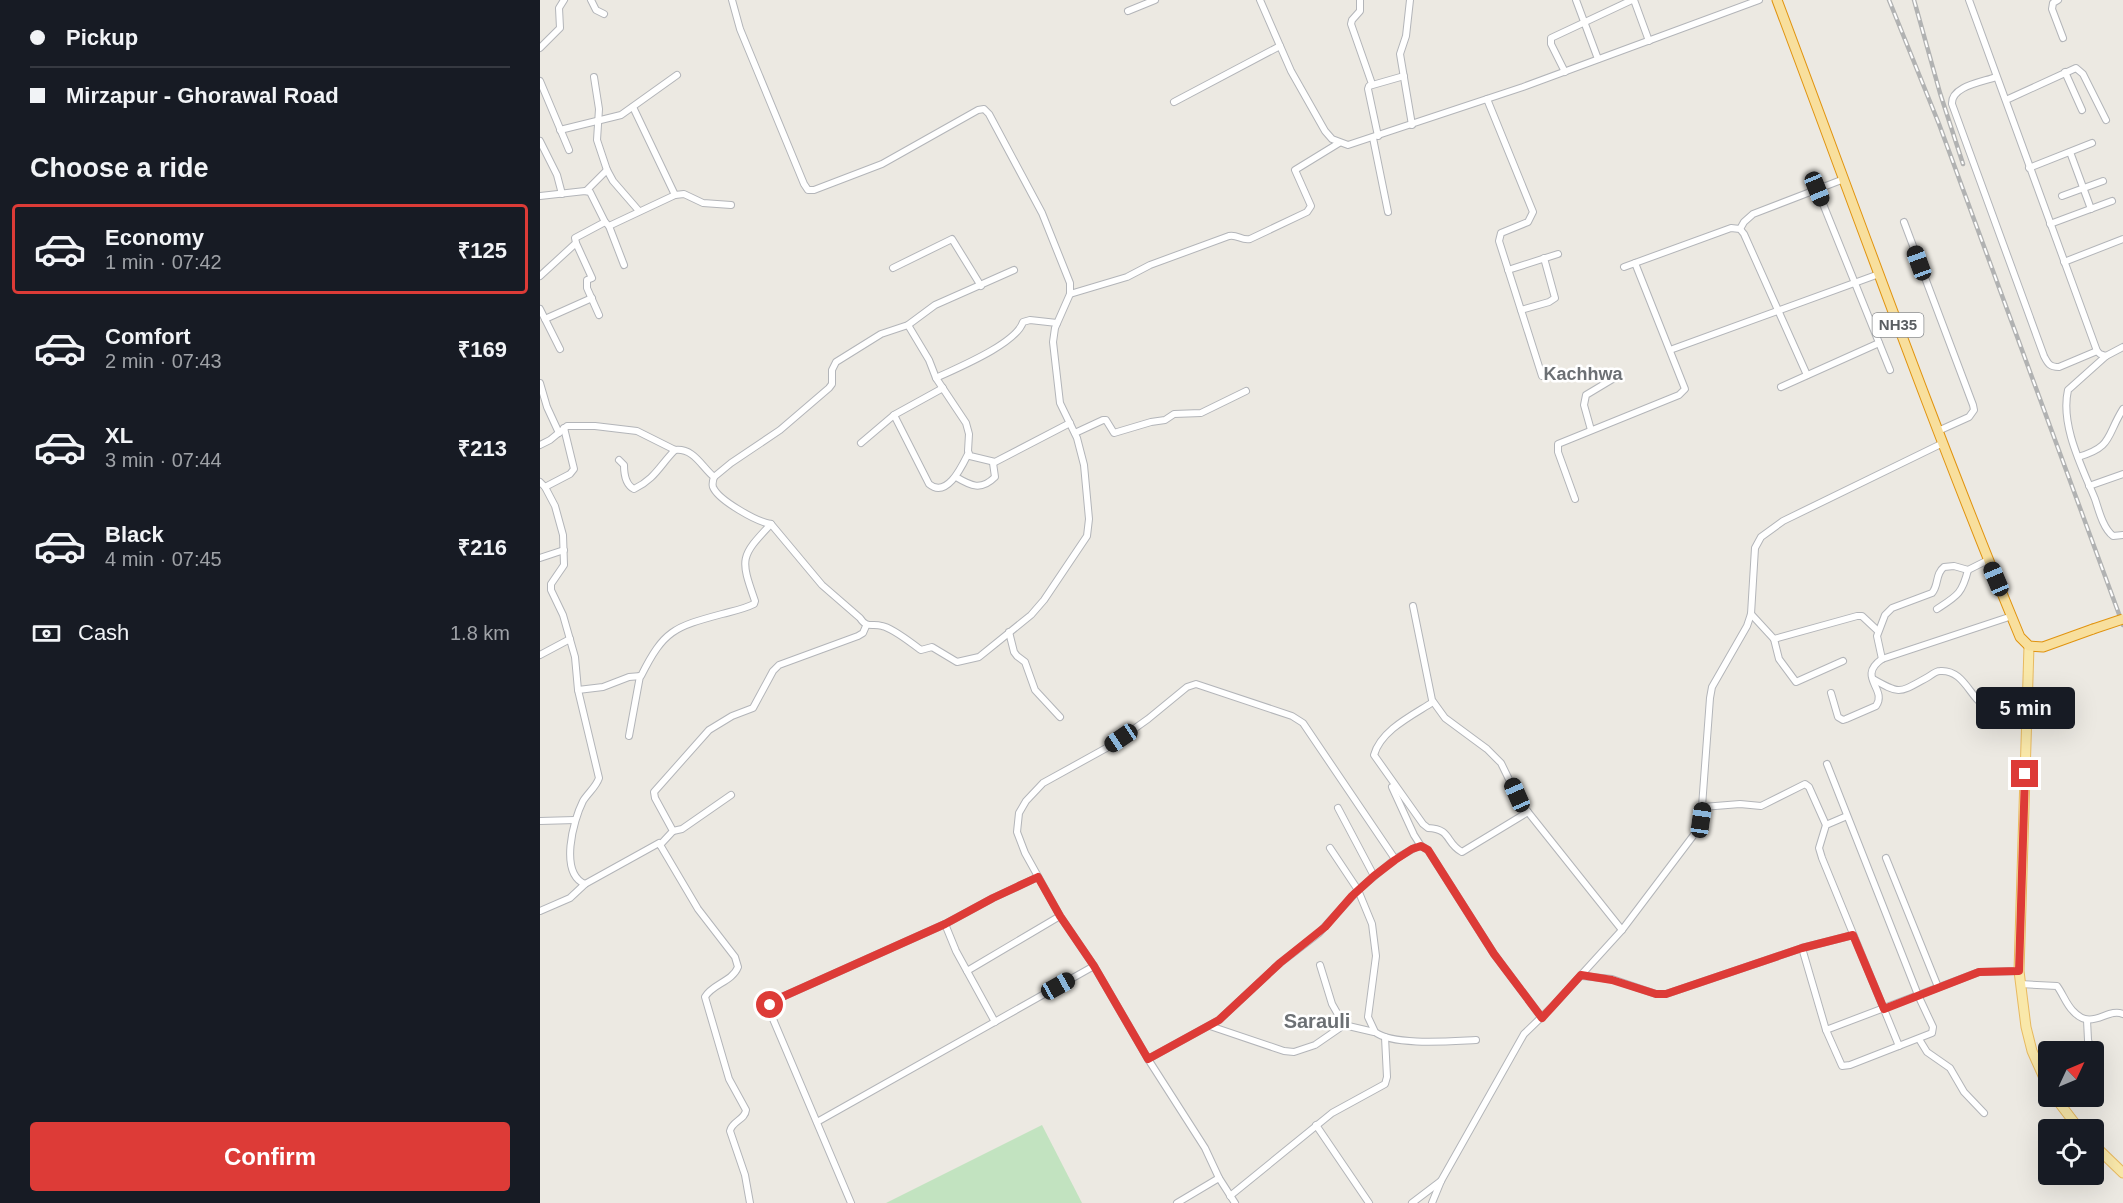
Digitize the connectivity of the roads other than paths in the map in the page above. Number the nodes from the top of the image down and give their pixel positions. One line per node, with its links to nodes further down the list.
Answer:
1 (564, 0): 20 (street)
2 (591, 0): 15 (street)
3 (732, 0): 80 (street)
4 (1155, 0): 14 (street)
5 (1260, 0): 19 (street)
6 (1360, 0): 29 (street)
7 (1410, 0): 25 (street)
8 (1576, 0): 16 (street)
9 (1633, 0): 16 (street); 18 (street)
10 (1759, 0): 18 (street)
11 (1777, 0): 47 (highway, NH35)
12 (1969, 0): 27 (street)
13 (2058, 0): 17 (street)
14 (1128, 11)
15 (604, 14)
16 (1584, 22): 21 (street); 22 (street)
17 (2063, 38)
18 (1649, 41): 21 (street)
19 (1280, 46): 32 (street); 41 (street)
20 (540, 48)
21 (1598, 59): 22 (street)
22 (1564, 72): 30 (street)
23 (2065, 72): 31 (street); 34 (street); 36 (street)
24 (677, 75): 33 (street)
25 (1404, 76): 29 (street); 37 (street)
26 (594, 77): 35 (street)
27 (1996, 77): 31 (street); 93 (street)
28 (540, 81): 38 (street)
29 (1372, 84): 39 (street)
30 (1487, 99): 37 (street); 75 (street)
31 (2006, 100): 45 (street)
32 (1174, 102)
33 (633, 106): 35 (street); 54 (street)
34 (2082, 110)
35 (598, 120): 38 (street); 46 (street)
36 (2106, 120)
37 (1412, 125): 39 (street)
38 (560, 130): 43 (street)
39 (1376, 137): 41 (street); 60 (street)
40 (540, 141): 52 (street)
41 (1339, 143): 80 (street)
42 (2092, 143): 44 (street)
43 (569, 150)
44 (2070, 152): 45 (street); 49 (street)
45 (2029, 168): 63 (street)
46 (607, 170): 51 (street); 59 (street)
47 (1844, 179): 50 (street); 76 (highway, NH35)
48 (2103, 181): 49 (street)
49 (2083, 188): 55 (street); 58 (street)
50 (1817, 189): 64 (street); 78 (street)
51 (586, 191): 52 (street); 62 (street)
52 (562, 194): 53 (street)
53 (540, 195)
54 (675, 195): 57 (street); 59 (street)
55 (2062, 196)
56 (2112, 201): 58 (street)
57 (731, 205)
58 (2091, 209): 63 (street)
59 (639, 211): 62 (street)
60 (1388, 212)
61 (1904, 222): 109 (street)
62 (607, 224): 66 (street); 71 (street)
63 (2050, 224): 69 (street)
64 (1740, 229): 70 (street); 84 (street)
65 (2123, 240): 69 (street)
66 (576, 243): 77 (street); 81 (street)
67 (1558, 254): 68 (street)
68 (1544, 258): 75 (street); 83 (street)
69 (2064, 262): 93 (street)
70 (1635, 263): 72 (street); 92 (street)
71 (624, 265)
72 (1624, 267)
73 (893, 268): 79 (street)
74 (1014, 270): 79 (street)
75 (1508, 270): 83 (street)
76 (1879, 274): 78 (street); 109 (highway, NH35)
77 (540, 276)
78 (1855, 283): 84 (street); 89 (street)
79 (981, 286): 88 (street)
80 (1070, 294): 87 (street)
81 (592, 298): 85 (street); 86 (street)
82 (540, 309): 86 (street)
83 (1521, 310): 97 (street)
84 (1778, 311): 92 (street); 96 (street)
85 (599, 315)
86 (545, 319): 91 (street)
87 (1058, 323): 99 (street); 106 (street)
88 (908, 325): 99 (street); 120 (street)
89 (1879, 343): 95 (street); 96 (street)
90 (2123, 347): 94 (street)
91 (560, 349)
92 (1670, 350): 108 (street)
93 (2097, 351): 94 (street)
94 (2106, 356): 116 (street)
95 (1890, 370)
96 (1807, 375): 101 (street)
97 (1542, 376)
98 (1616, 377): 108 (street)
99 (936, 378): 102 (street)
100 (540, 383): 107 (street)
101 (1781, 387)
102 (943, 388): 105 (street); 115 (street)
103 (1246, 391): 110 (street)
104 (2123, 409): 116 (street)
105 (894, 415): 111 (street); 121 (street)
106 (1070, 423): 110 (street); 118 (street)
107 (561, 430): 113 (street); 114 (street); 122 (street)
108 (1591, 430): 124 (street)
109 (1938, 431): 112 (highway, NH35)
110 (1075, 433): 138 (street)
111 (861, 443)
112 (1943, 443): 129 (highway, NH35); 133 (street)
113 (540, 445)
114 (675, 450): 117 (street); 120 (street)
115 (968, 454): 118 (street); 121 (street)
116 (2078, 457): 123 (street)
117 (619, 460)
118 (993, 463): 121 (street)
119 (2123, 474): 123 (street)
120 (714, 477): 125 (street)
121 (956, 477)
122 (542, 484): 127 (street)
123 (2090, 486): 126 (street)
124 (1575, 499)
125 (771, 524): 136 (street); 145 (street)
126 (2123, 535)
127 (564, 550): 128 (street); 139 (street)
128 (540, 558)
129 (1988, 560): 130 (street); 134 (highway, NH35)
130 (1968, 570): 132 (street); 137 (street)
131 (1413, 606): 150 (street)
132 (1937, 609)
133 (1751, 614): 140 (street); 156 (street)
134 (2012, 616): 141 (highway, NH35); 143 (street)
135 (2123, 619): 141 (highway, bridge)
136 (866, 626): 138 (street); 163 (street)
137 (1878, 631): 140 (street); 143 (street)
138 (1009, 632): 151 (street)
139 (570, 639): 142 (street); 147 (street)
140 (1774, 639): 144 (street)
141 (2029, 646): 148 (main road)
142 (540, 655)
143 (1882, 658): 146 (street)
144 (1843, 661)
145 (640, 676): 147 (street); 152 (street)
146 (1872, 678): 148 (street); 149 (street)
147 (578, 690): 160 (street)
148 (2026, 691): 182 (main road)
149 (1831, 693)
150 (1433, 702): 154 (street); 158 (street)
151 (1060, 717)
152 (629, 736)
153 (1827, 764): 159 (street)
154 (1387, 775): 158 (street); 165 (street)
155 (730, 795): 163 (street)
156 (1703, 807): 162 (street); 176 (street)
157 (1338, 808): 169 (street)
158 (1528, 812): 176 (street)
159 (1847, 816): 162 (street); 186 (street)
160 (575, 820): 161 (street); 171 (street)
161 (540, 821)
162 (1826, 825): 177 (street)
163 (673, 831): 164 (street)
164 (660, 845): 171 (street); 213 (street)
165 (1421, 846): 168 (street); 189 (street)
166 (1330, 848): 172 (street)
167 (1886, 858): 185 (street)
168 (1395, 860): 169 (street); 170 (street)
169 (1374, 876): 172 (street)
170 (1038, 877): 174 (street); 175 (street)
171 (585, 884): 173 (street)
172 (1358, 890): 193 (street); 195 (street)
173 (540, 911)
174 (1060, 916): 180 (street); 181 (street)
175 (945, 924): 181 (street); 206 (street)
176 (1622, 930): 183 (street)
177 (1853, 935): 178 (street); 187 (street)
178 (1802, 948): 183 (street); 194 (street)
179 (1320, 965): 192 (street)
180 (1094, 966): 191 (street); 201 (street)
181 (967, 971): 191 (street)
182 (2019, 971): 184 (main road); 185 (street)
183 (1581, 975): 189 (street)
184 (2020, 984): 190 (street); 202 (main road)
185 (1938, 987): 186 (street)
186 (1918, 995): 187 (street); 197 (street)
187 (1884, 1009): 194 (street); 200 (street)
188 (2123, 1014): 190 (street)
189 (1542, 1018): 211 (street)
190 (2087, 1020): 199 (street)
191 (995, 1022): 206 (street)
192 (1344, 1025): 193 (street); 195 (street)
193 (1210, 1026): 201 (street)
194 (1826, 1030): 200 (street)
195 (1375, 1032): 196 (street)
196 (1385, 1037): 198 (street); 207 (street)
197 (1919, 1039): 200 (street); 204 (street)
198 (1476, 1040)
199 (2089, 1041)
200 (1899, 1046)
201 (1148, 1059): 210 (street)
202 (2038, 1062)
203 (2062, 1107): 205 (main road)
204 (1984, 1113)
205 (2072, 1119)
206 (817, 1122): 214 (street)
207 (1316, 1125): 212 (street); 217 (street)
208 (2104, 1155): 209 (main road)
209 (2123, 1173)
210 (1219, 1178): 212 (street); 215 (street)
211 (1441, 1181): 218 (street); 219 (street)
212 (1230, 1196): 216 (street)
213 (750, 1203)
214 (851, 1203)
215 (1177, 1203)
216 (1235, 1203)
217 (1370, 1203)
218 (1412, 1203)
219 (1432, 1203)

